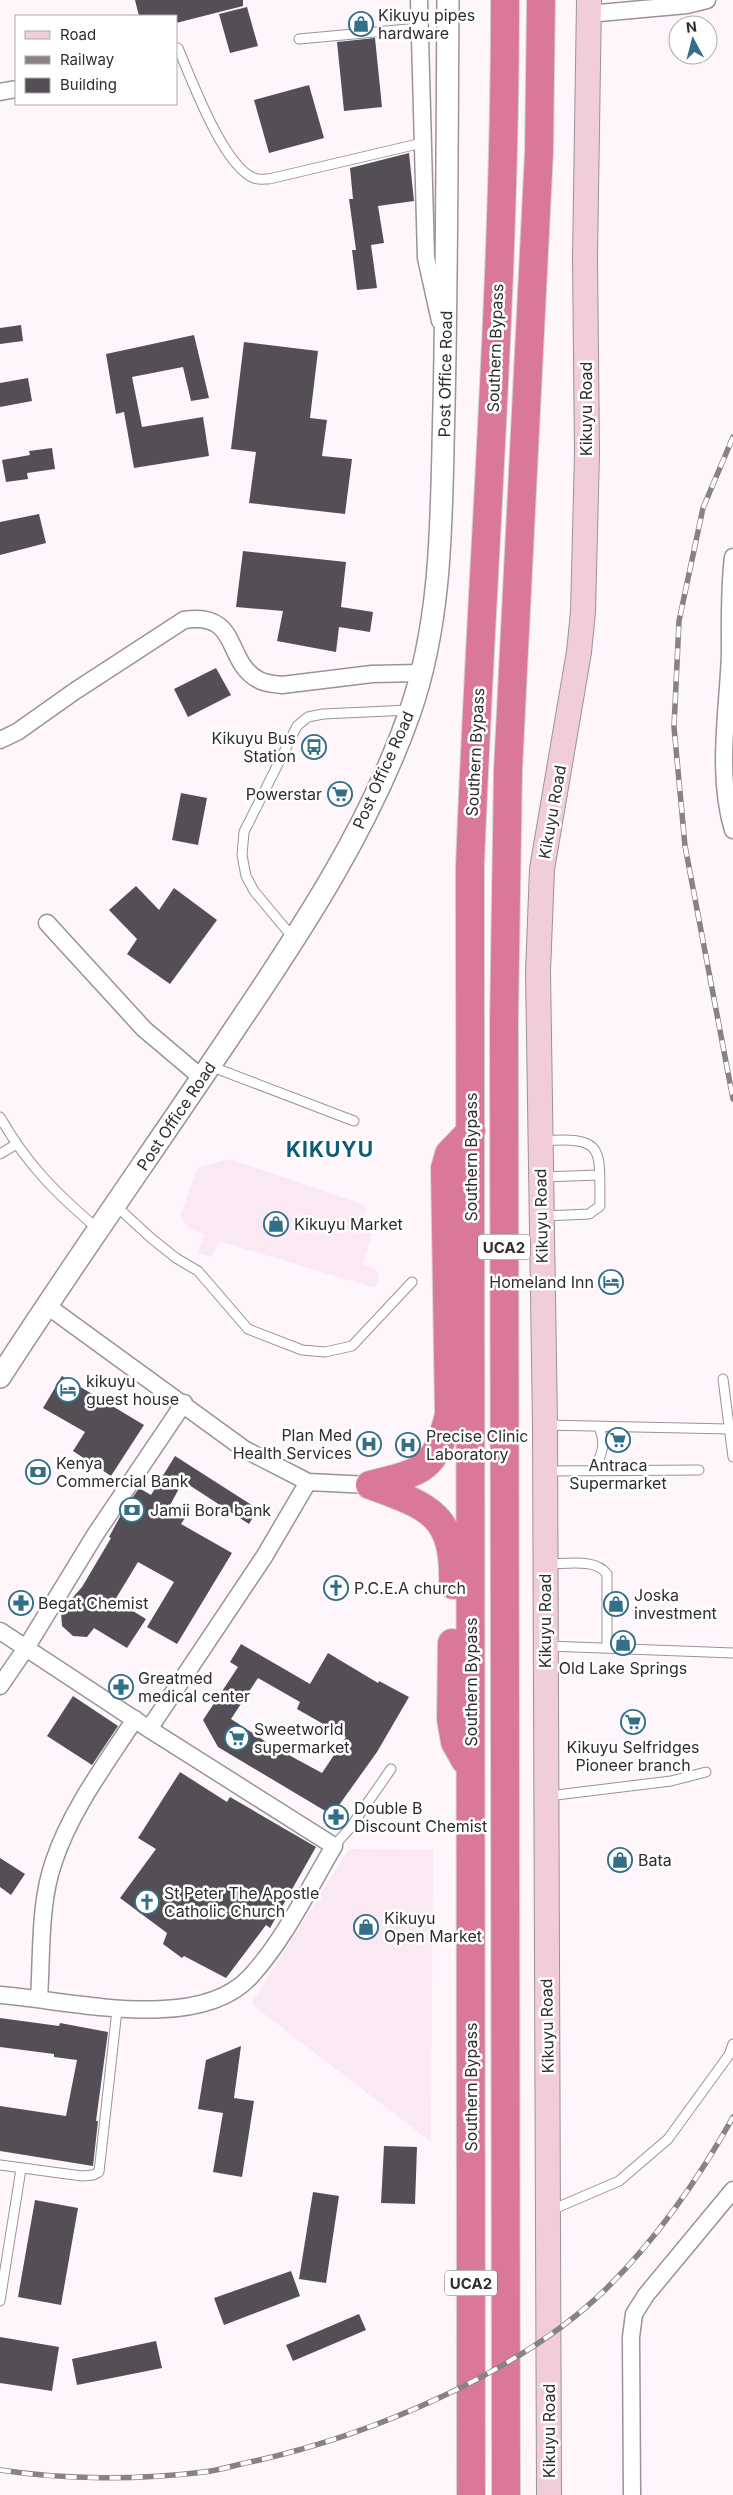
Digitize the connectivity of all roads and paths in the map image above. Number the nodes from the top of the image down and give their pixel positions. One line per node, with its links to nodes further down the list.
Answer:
1 (418, 0): 7 (street)
2 (448, 0): 13 (street, Post Office Road)
3 (505, 0): 24 (highway, Southern Bypass / UCA2)
4 (541, 0): 71 (highway, Southern Bypass / UCA2)
5 (707, 0): 6 (street)
6 (588, 7): 25 (main road, Kikuyu Road)
7 (419, 28): 8 (lane); 12 (street)
8 (299, 39)
9 (178, 48): 12 (lane)
10 (15, 89): 11 (street)
11 (0, 92)
12 (422, 143): 13 (street)
13 (445, 348): 15 (street, Post Office Road)
14 (733, 557): 18 (street)
15 (420, 673): 16 (street, Post Office Road); 17 (street)
16 (410, 710): 20 (street, Post Office Road); 20 (lane)
17 (0, 740)
18 (733, 830)
19 (47, 922): 21 (street)
20 (294, 939): 21 (street, Post Office Road)
21 (206, 1072): 23 (lane); 30 (street, Post Office Road)
22 (0, 1117): 26 (lane)
23 (354, 1121)
24 (471, 1131): 46 (highway); 57 (highway, Southern Bypass / UCA2)
25 (540, 1141): 28 (lane); 29 (main road, Kikuyu Road)
26 (16, 1145): 27 (lane); 32 (lane)
27 (0, 1154)
28 (600, 1175): 29 (lane); 31 (lane)
29 (541, 1177): 31 (main road, Kikuyu Road)
30 (115, 1205): 32 (street, Post Office Road); 33 (lane)
31 (542, 1216): 38 (main road, Kikuyu Road)
32 (99, 1230): 34 (street, Post Office Road)
33 (412, 1282)
34 (46, 1305): 35 (street, Post Office Road); 37 (street)
35 (0, 1377)
36 (723, 1379): 40 (lane)
37 (184, 1403): 45 (street); 50 (street)
38 (545, 1426): 39 (lane); 44 (main road, Kikuyu Road)
39 (598, 1426): 40 (lane); 42 (lane)
40 (729, 1429): 41 (lane)
41 (733, 1457)
42 (593, 1470): 43 (lane); 44 (lane)
43 (699, 1470)
44 (544, 1471): 47 (main road, Kikuyu Road)
45 (308, 1482): 46 (street); 55 (street)
46 (370, 1485): 57 (highway)
47 (545, 1564): 49 (main road, Kikuyu Road); 51 (lane)
48 (0, 1631): 50 (street)
49 (545, 1646): 51 (lane); 59 (main road, Kikuyu Road)
50 (26, 1648): 53 (street); 54 (street)
51 (607, 1648): 52 (lane)
52 (733, 1653)
53 (0, 1686)
54 (135, 1719): 55 (street); 62 (street)
55 (149, 1729): 60 (street)
56 (391, 1769): 60 (lane)
57 (471, 1770): 70 (highway, Southern Bypass / UCA2)
58 (706, 1772): 59 (lane)
59 (545, 1796): 68 (main road, Kikuyu Road)
60 (334, 1846): 63 (street)
61 (0, 1995): 62 (street)
62 (39, 1998): 63 (street)
63 (117, 2010): 66 (lane)
64 (733, 2044): 68 (lane)
65 (0, 2165): 66 (lane)
66 (21, 2169): 69 (lane)
67 (733, 2190): 73 (street)
68 (549, 2211): 72 (main road, Kikuyu Road)
69 (0, 2301)
70 (471, 2495)
71 (506, 2495)
72 (549, 2495)
73 (632, 2495)

